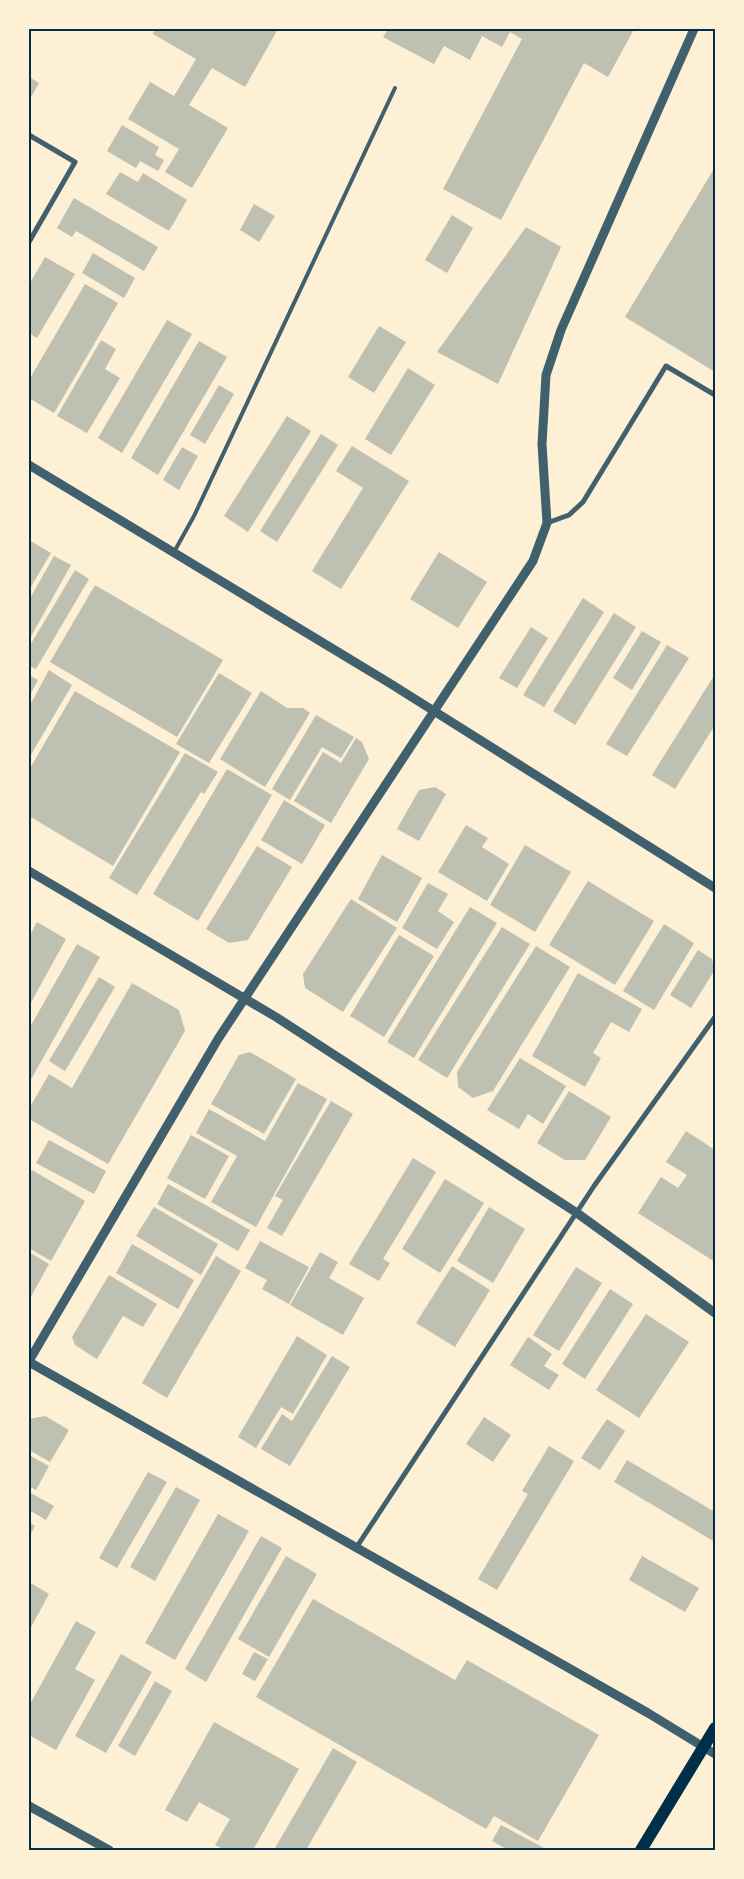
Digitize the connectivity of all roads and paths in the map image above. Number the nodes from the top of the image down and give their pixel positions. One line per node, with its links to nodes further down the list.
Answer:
1 (694, 29): 7 (street)
2 (395, 88): 8 (lane)
3 (29, 135): 4 (street)
4 (29, 242)
5 (715, 395): 7 (street)
6 (29, 465): 8 (street)
7 (547, 523): 9 (street)
8 (174, 552): 9 (street)
9 (434, 710): 11 (street); 12 (street)
10 (29, 871): 12 (street)
11 (715, 888)
12 (246, 998): 14 (street); 16 (street)
13 (715, 1017): 14 (street)
14 (577, 1213): 15 (street); 17 (street)
15 (715, 1313)
16 (29, 1361): 17 (street)
17 (356, 1548): 19 (street)
18 (715, 1728): 19 (main road)
19 (704, 1748): 20 (street); 23 (main road)
20 (715, 1754)
21 (29, 1806): 22 (street)
22 (109, 1850)
23 (641, 1850)

